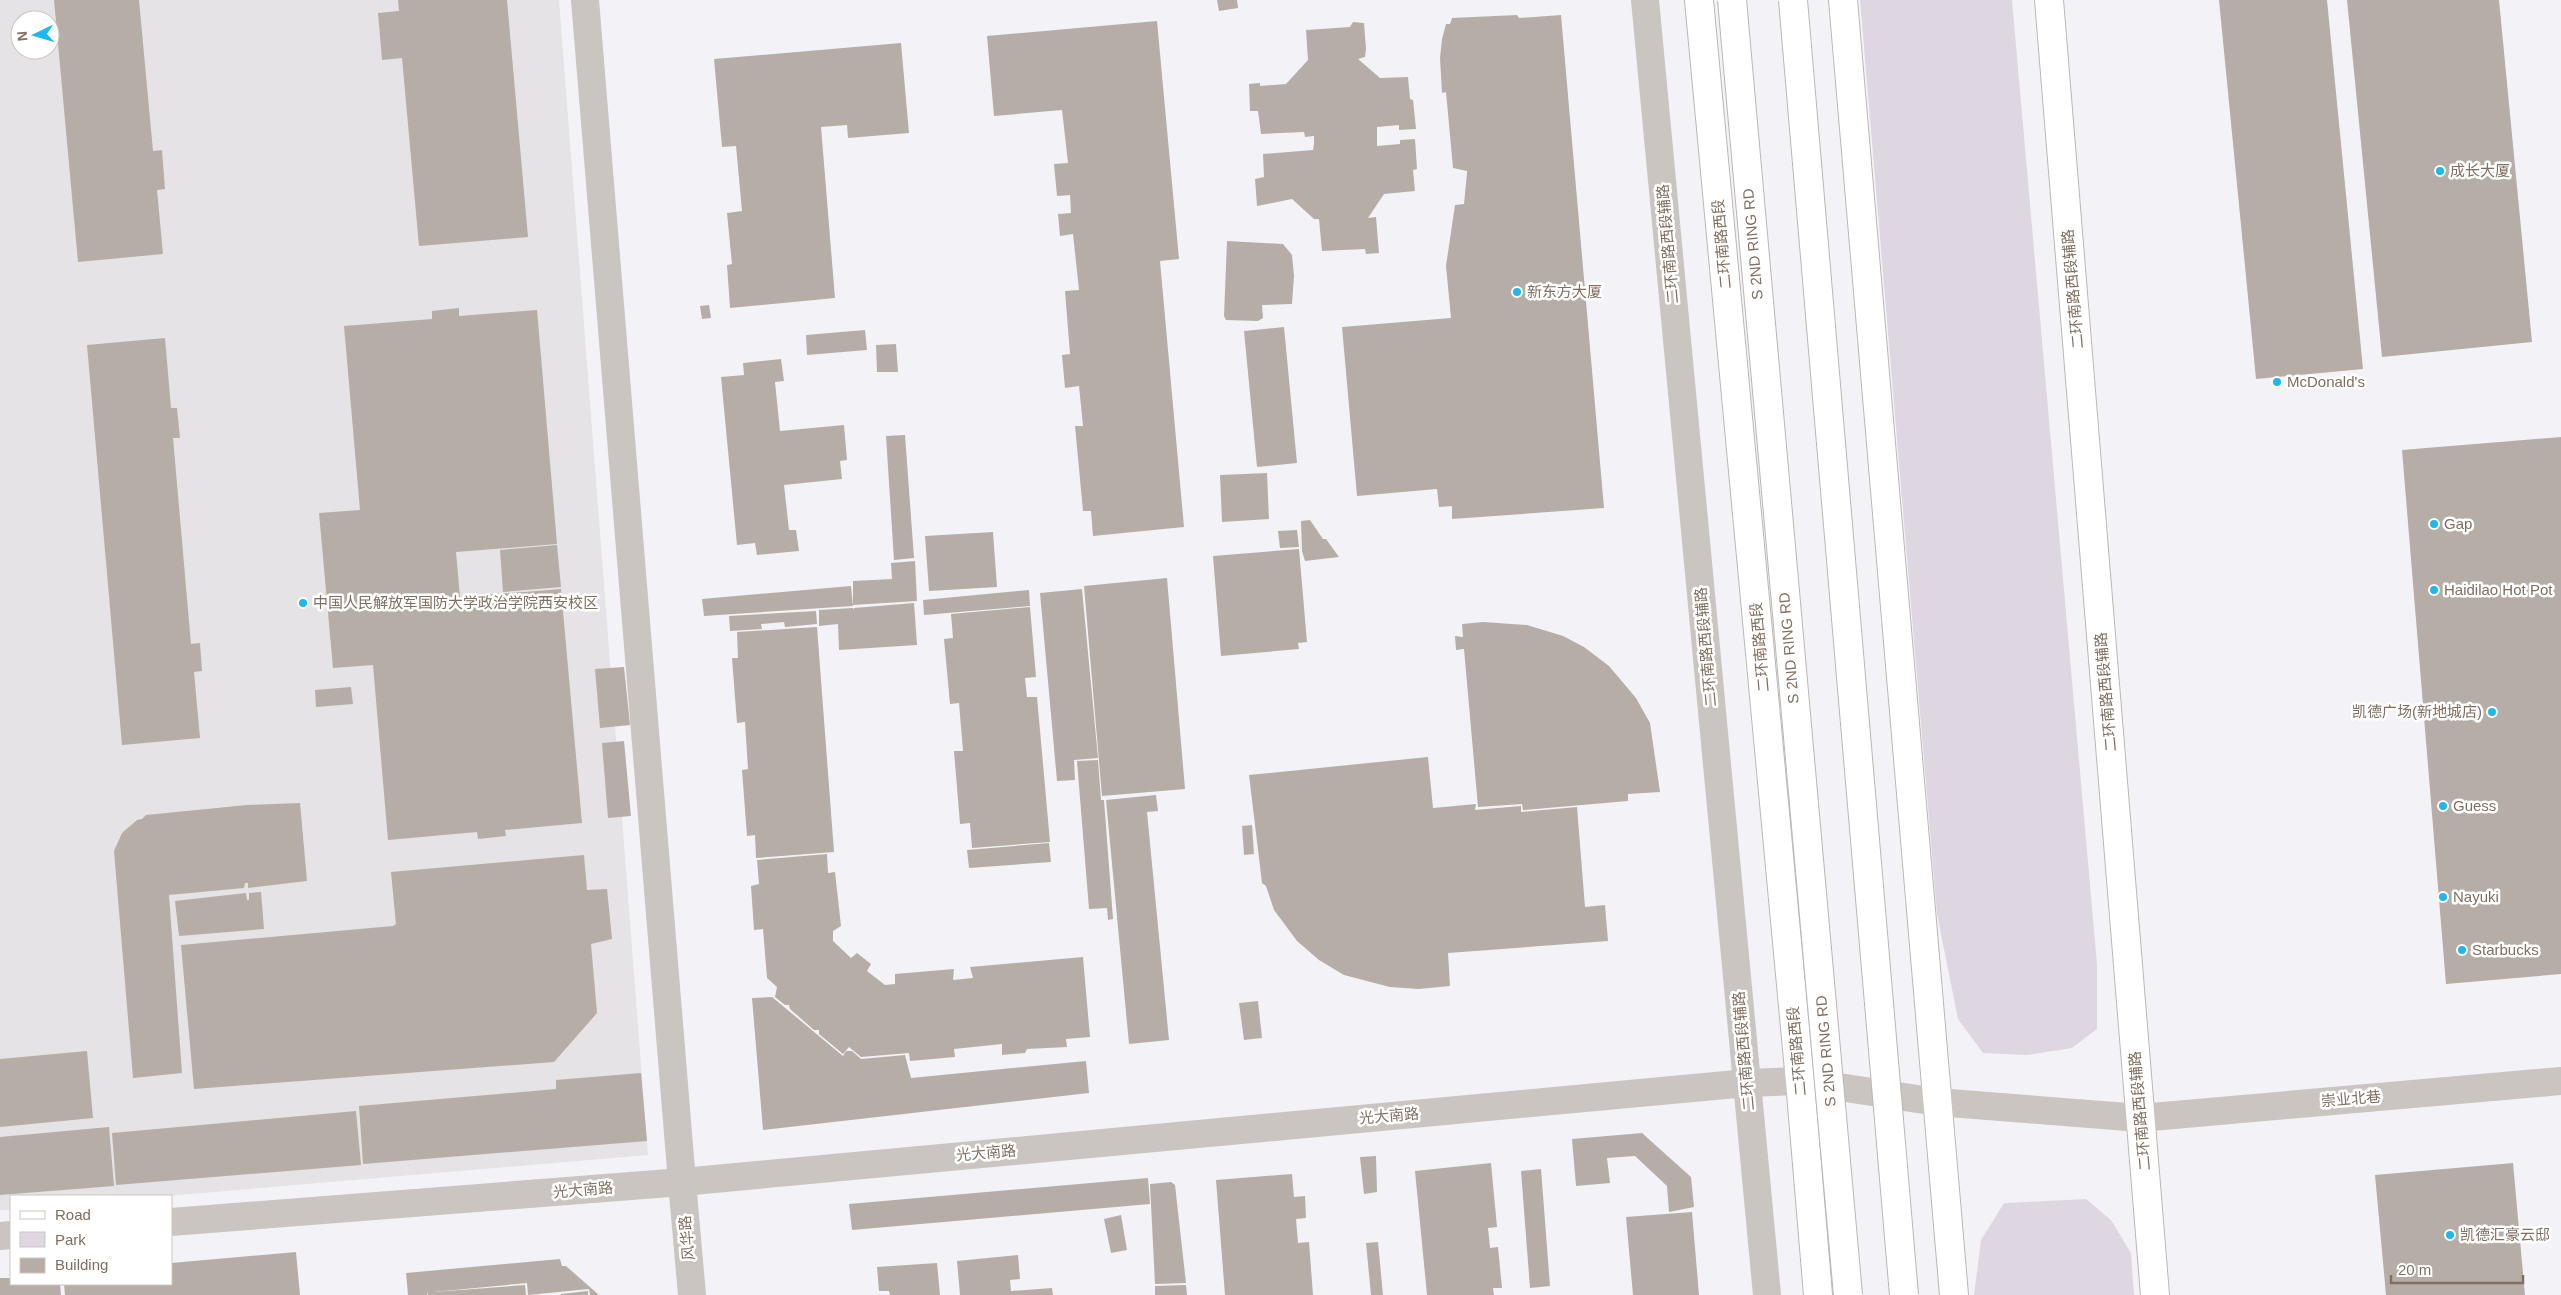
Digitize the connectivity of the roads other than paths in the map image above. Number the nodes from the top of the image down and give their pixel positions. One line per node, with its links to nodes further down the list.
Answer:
1 (585, 0): 13 (street, 风华路)
2 (1645, 0): 10 (street, 二环南路西段辅路)
3 (1699, 0): 9 (main road, 二环南路西段)
4 (1732, 0): 18 (main road, S 2ND RING RD, bridge)
5 (1792, 0): 19 (main road, bridge)
6 (1843, 0): 11 (main road)
7 (2049, 0): 12 (main road, 二环南路西段辅路)
8 (2561, 1080): 12 (street, 崇业北巷)
9 (1800, 1081): 10 (street, 光大南路); 11 (street, 光大南路); 17 (main road, 二环南路西段)
10 (1747, 1083): 13 (street, 光大南路); 16 (street, 二环南路西段辅路)
11 (1937, 1102): 12 (street, 崇业北巷); 20 (main road)
12 (2140, 1118): 21 (main road, 二环南路西段辅路)
13 (682, 1182): 14 (street, 光大南路); 15 (street, 风华路)
14 (172, 1222)
15 (692, 1295)
16 (1767, 1295)
17 (1818, 1295)
18 (1848, 1295)
19 (1904, 1295)
20 (1954, 1295)
21 (2155, 1295)

